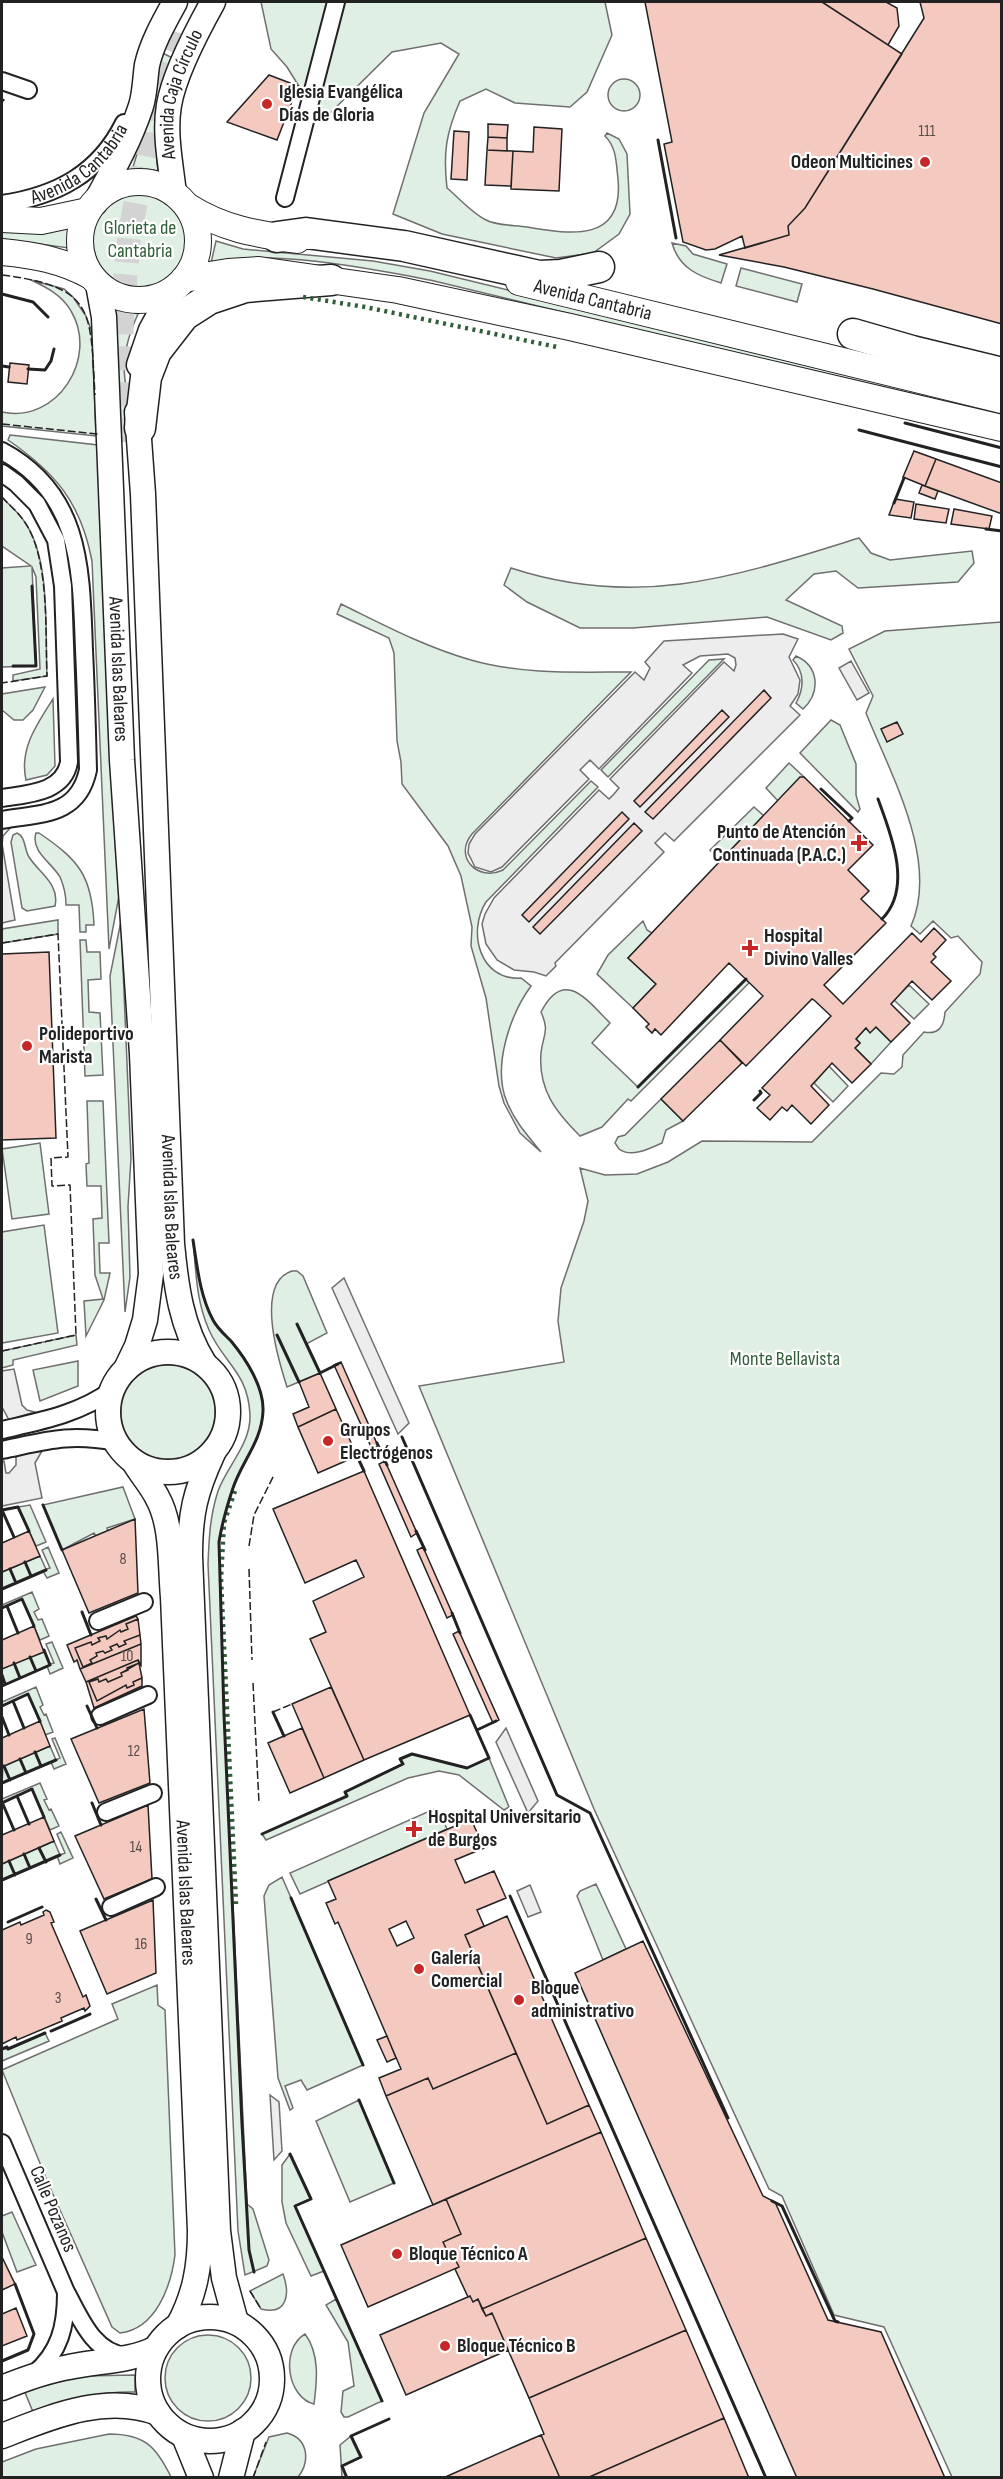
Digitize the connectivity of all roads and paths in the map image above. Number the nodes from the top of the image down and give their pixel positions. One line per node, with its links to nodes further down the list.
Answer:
1 (175, 2): 6 (main road, Avenida Caja Círculo)
2 (192, 2): 5 (main road, Avenida Caja Círculo)
3 (213, 2): 10 (main road, Avenida Caja Círculo)
4 (336, 2): 9 (street)
5 (177, 32)
6 (148, 63): 11 (street, Avenida Cantabria); 12 (main road, Avenida Caja Círculo)
7 (2, 81): 8 (street)
8 (28, 90)
9 (285, 198)
10 (181, 200): 12 (main road); 14 (main road, Avenida Cantabria); 19 (main road)
11 (2, 204)
12 (92, 207): 13 (main road, Avenida Cantabria); 17 (main road)
13 (2, 219)
14 (277, 237): 16 (highway); 22 (main road, Avenida Cantabria)
15 (2, 252): 17 (main road)
16 (599, 267)
17 (95, 280): 19 (main road); 29 (main road, Avenida Islas Baleares)
18 (331, 280): 19 (main road, Avenida Cantabria); 23 (main road, Avenida Cantabria); 24 (highway)
19 (179, 285): 24 (main road, Avenida Islas Baleares)
20 (854, 334): 21 (highway)
21 (1002, 373)
22 (1002, 400)
23 (1002, 428)
24 (132, 435): 29 (main road, Avenida Islas Baleares); 29 (main road, Avenida Islas Baleares)
25 (2, 451): 28 (street)
26 (2, 473): 27 (street)
27 (2, 798)
28 (2, 820)
29 (152, 1051): 30 (main road, Avenida Islas Baleares); 31 (main road, Avenida Islas Baleares)
30 (204, 1363): 31 (main road); 36 (main road)
31 (126, 1369): 32 (main road)
32 (112, 1390): 33 (street); 34 (main road)
33 (2, 1430)
34 (115, 1442): 35 (street); 37 (main road)
35 (2, 1450)
36 (213, 1454): 37 (main road); 48 (main road, Avenida Islas Baleares)
37 (134, 1462): 49 (main road, Avenida Islas Baleares)
38 (144, 1602): 39 (street)
39 (98, 1621)
40 (148, 1695): 41 (street)
41 (100, 1716)
42 (153, 1793): 43 (street)
43 (106, 1812)
44 (156, 1887): 45 (street, Avenida Islas Baleares)
45 (111, 1907)
46 (2, 2143): 47 (street, Calle Pozanos)
47 (66, 2292): 51 (street, Calle Pozanos); 52 (street, Calle Pozanos)
48 (236, 2322): 49 (main road); 55 (main road)
49 (178, 2326): 50 (main road)
50 (156, 2348): 51 (main road); 54 (main road)
51 (130, 2356): 52 (main road)
52 (30, 2377): 53 (main road)
53 (2, 2388)
54 (158, 2413): 56 (main road); 57 (main road)
55 (243, 2432): 57 (main road); 59 (main road)
56 (2, 2436)
57 (184, 2436): 58 (main road)
58 (201, 2478)
59 (231, 2478)

